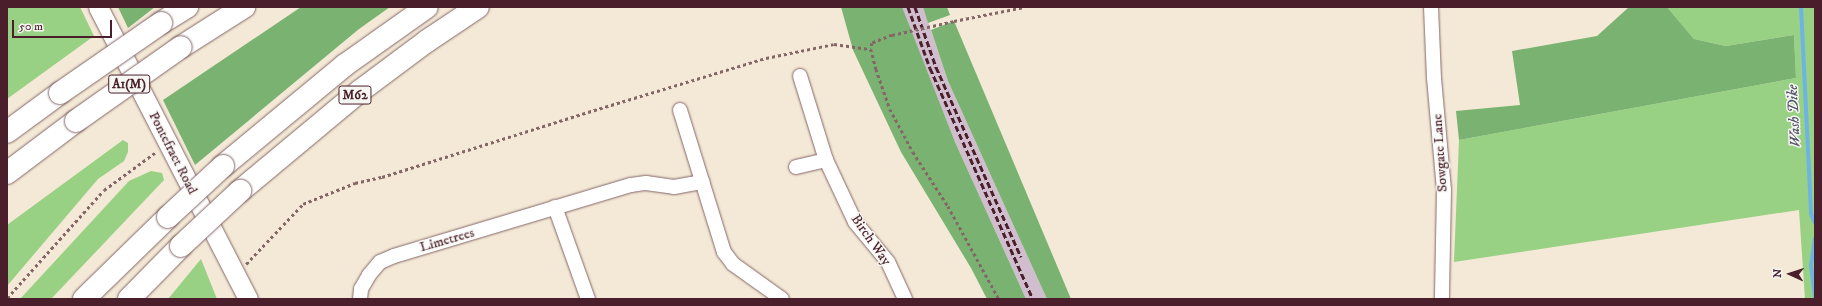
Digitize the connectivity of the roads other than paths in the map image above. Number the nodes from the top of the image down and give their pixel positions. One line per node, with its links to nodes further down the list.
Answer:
1 (98, 7): 18 (street, Pontefract Road)
2 (187, 7): 9 (highway, A1(M), bridge)
3 (244, 7): 12 (highway, A1(M), bridge)
4 (426, 7): 16 (highway, M62, bridge)
5 (478, 7): 17 (highway, M62, bridge)
6 (1431, 7): 22 (street, Sowgate Lane)
7 (800, 76): 10 (street, Birch Way)
8 (680, 110): 13 (street)
9 (7, 132)
10 (826, 160): 11 (street); 15 (street, Birch Way)
11 (796, 167)
12 (7, 173)
13 (702, 182): 14 (street, Limetrees); 21 (street)
14 (555, 207): 19 (street, Limetrees); 20 (street)
15 (902, 298)
16 (84, 299)
17 (129, 299)
18 (248, 299)
19 (360, 299)
20 (588, 299)
21 (782, 299)
22 (1442, 299)

